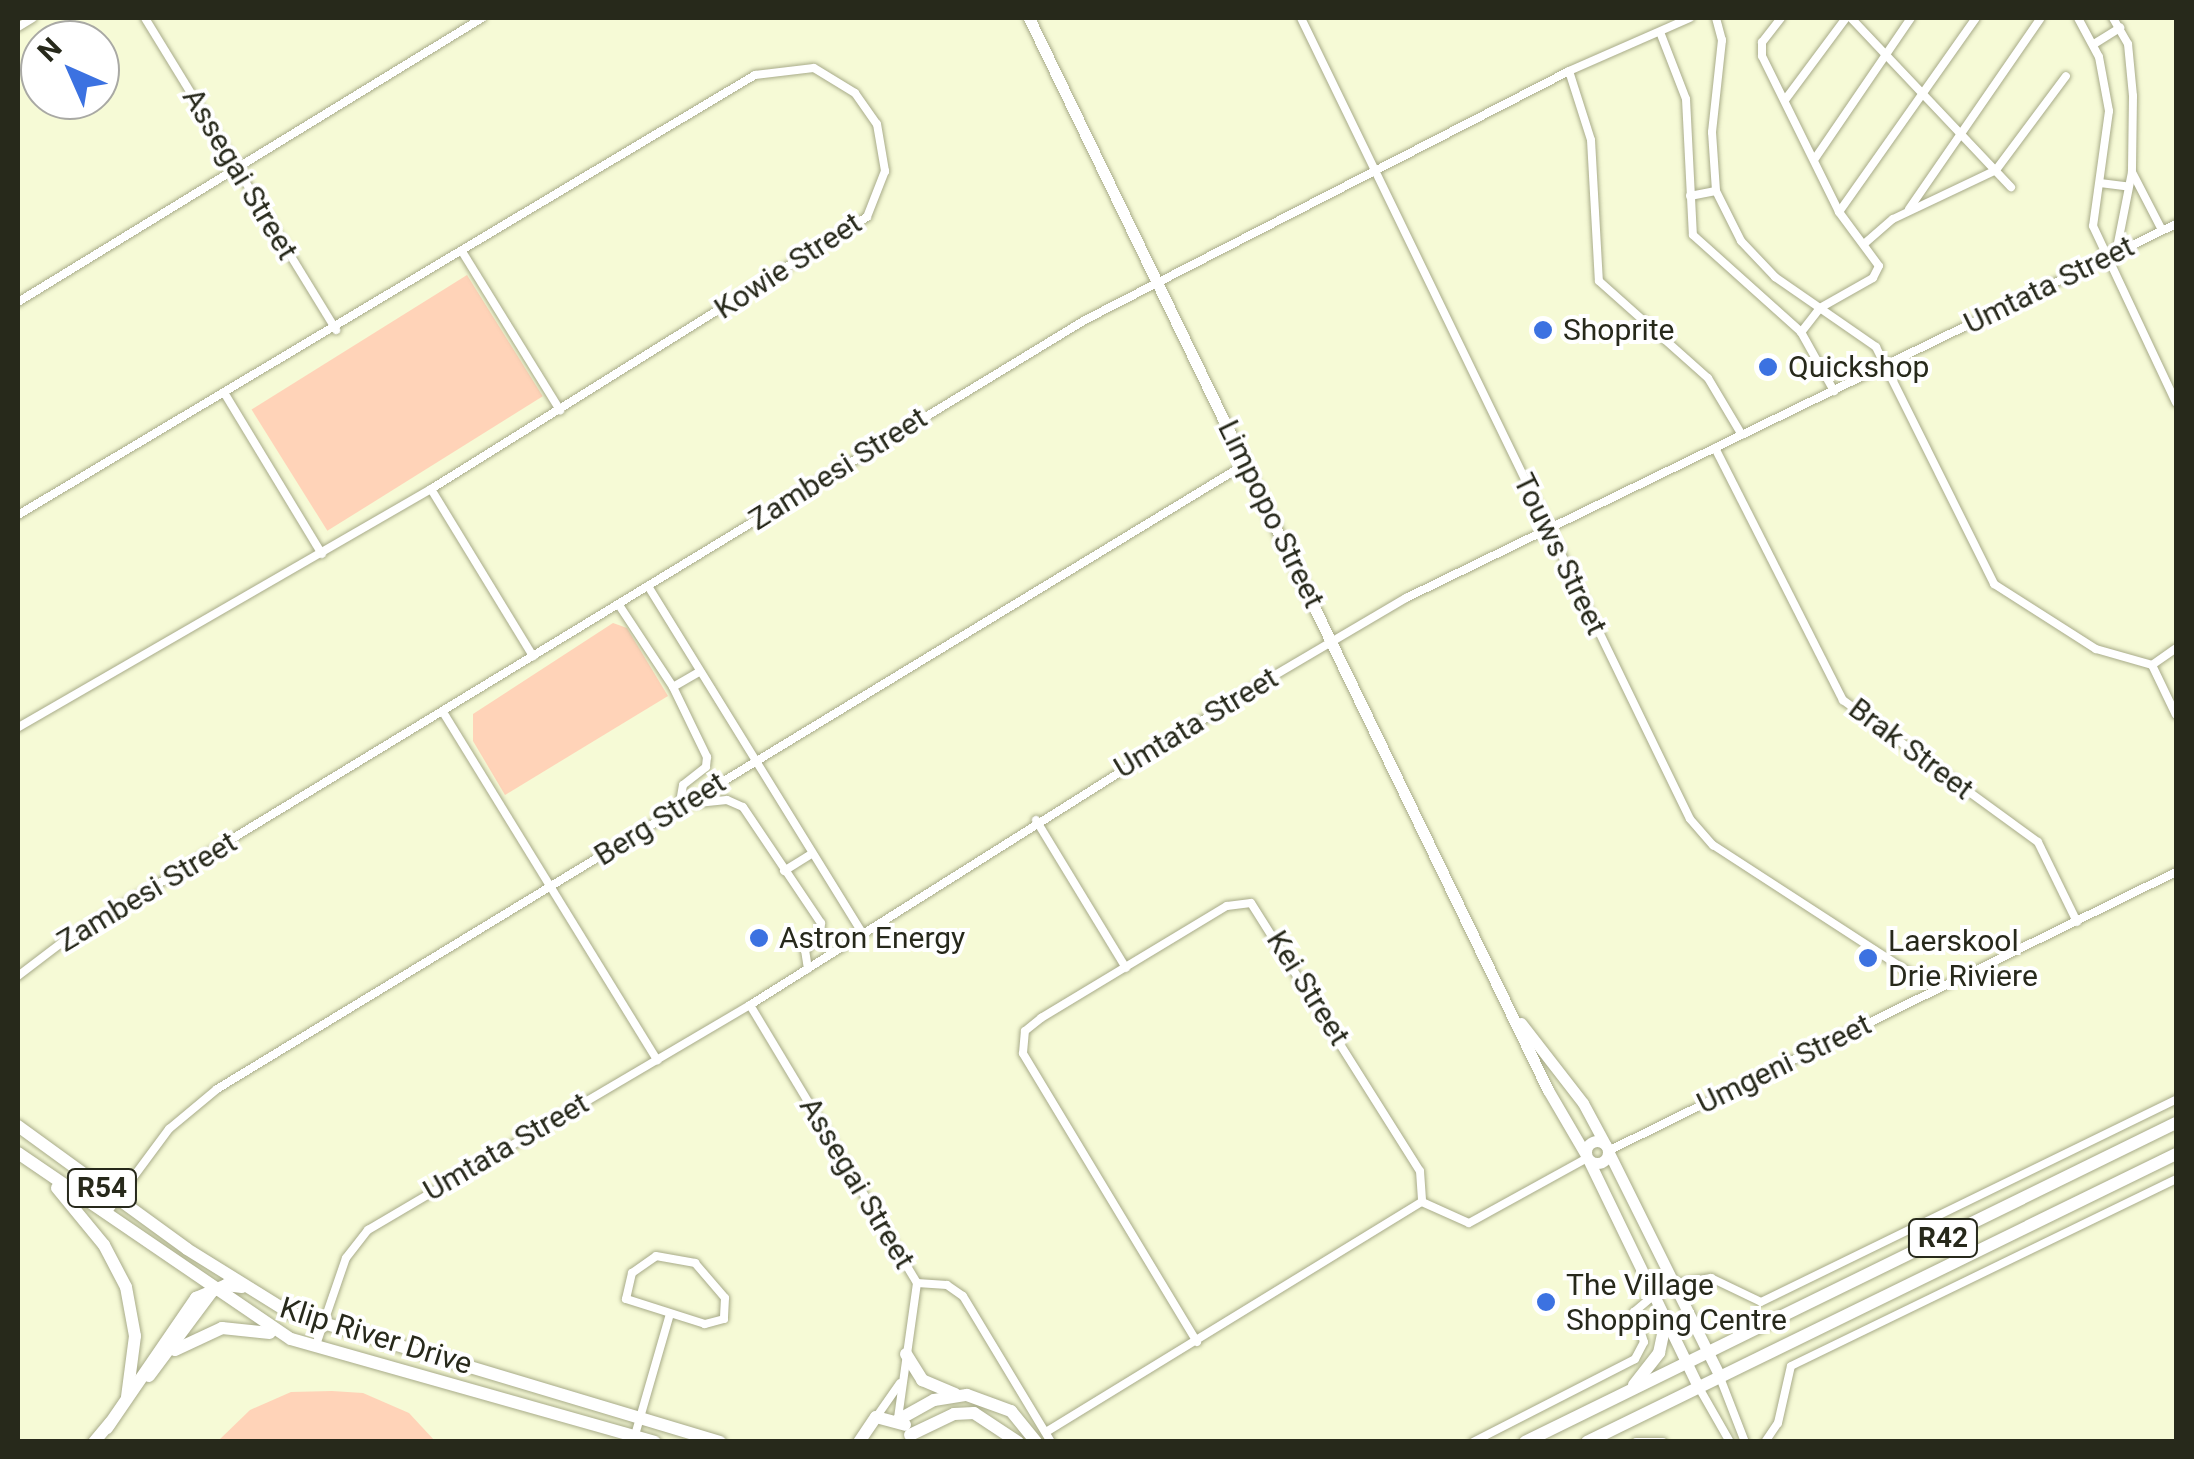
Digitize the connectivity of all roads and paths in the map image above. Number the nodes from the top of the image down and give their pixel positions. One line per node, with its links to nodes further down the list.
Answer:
1 (34, 18): 15 (street)
2 (145, 18): 26 (street, Assegai Street)
3 (482, 18): 26 (street)
4 (1029, 18): 43 (street, Limpopo Street)
5 (1302, 18): 28 (street, Touws Street)
6 (1690, 18): 17 (street, Zambesi Street)
7 (1716, 18): 33 (street)
8 (1781, 18): 23 (street)
9 (1849, 18): 19 (street); 23 (street)
10 (1910, 18): 19 (street)
11 (1976, 18): 22 (street)
12 (2040, 18): 24 (street)
13 (2078, 18): 18 (street)
14 (2113, 18): 16 (street)
15 (18, 28)
16 (2120, 28): 18 (street); 29 (street)
17 (1660, 32): 20 (street, Zambesi Street); 34 (street)
18 (2094, 44): 30 (street)
19 (1886, 52): 22 (street); 25 (street)
20 (1568, 72): 28 (street, Zambesi Street); 53 (street)
21 (2066, 76): 27 (street)
22 (1926, 92): 24 (street); 35 (street)
23 (1785, 100): 25 (street)
24 (1963, 132): 27 (street); 36 (street)
25 (1814, 160): 35 (street)
26 (237, 168): 44 (street); 46 (street, Assegai Street)
27 (1996, 170): 32 (street); 36 (street)
28 (1374, 171): 43 (street, Zambesi Street); 58 (street, Touws Street)
29 (2132, 172): 31 (street); 38 (street)
30 (2100, 183): 31 (street); 42 (street)
31 (2126, 186): 41 (street)
32 (2011, 187)
33 (1716, 191): 34 (street); 45 (street)
34 (1690, 196): 47 (street)
35 (1839, 212): 39 (street)
36 (1906, 212): 39 (street)
37 (2176, 224): 38 (street, Umtata Street)
38 (2162, 230): 41 (street, Umtata Street)
39 (1864, 244): 45 (street)
40 (463, 252): 46 (street, Kowie Street); 52 (street); 52 (street, Kowie Street)
41 (2116, 253): 42 (street, Umtata Street)
42 (2106, 258): 48 (street, Umtata Street); 51 (street)
43 (1156, 280): 55 (street, Limpopo Street); 60 (street, Zambesi Street)
44 (18, 302)
45 (1820, 308): 47 (street); 48 (street)
46 (336, 330): 50 (street, Kowie Street)
47 (1801, 332): 49 (street)
48 (1886, 366): 49 (street, Umtata Street); 65 (street)
49 (1834, 391): 53 (street, Umtata Street)
50 (225, 394): 57 (street, Kowie Street); 59 (street)
51 (2176, 402)
52 (560, 410): 56 (street, Kowie Street)
53 (1742, 436): 54 (street, Umtata Street)
54 (1716, 448): 58 (street, Umtata Street); 78 (street, Brak Street)
55 (1246, 463): 62 (street, Limpopo Street); 71 (street, Berg Street)
56 (432, 489): 59 (street, Kowie Street); 64 (street)
57 (18, 515)
58 (1548, 529): 62 (street, Umtata Street); 83 (street, Touws Street)
59 (322, 554): 70 (street, Kowie Street)
60 (648, 586): 61 (street, Zambesi Street); 66 (street)
61 (619, 605): 64 (street, Zambesi Street); 67 (street)
62 (1332, 640): 73 (street, Umtata Street); 85 (street, Limpopo Street)
63 (2176, 648): 65 (street)
64 (533, 656): 68 (street, Zambesi Street)
65 (2152, 665): 69 (street)
66 (697, 673): 67 (street); 71 (street)
67 (672, 688): 72 (street)
68 (443, 712): 77 (street); 82 (street, Zambesi Street)
69 (2176, 715)
70 (18, 727)
71 (754, 761): 72 (street, Berg Street); 74 (street)
72 (681, 806): 75 (street); 77 (street, Berg Street)
73 (1036, 820): 79 (street, Umtata Street); 80 (street)
74 (811, 854): 75 (street); 79 (street)
75 (784, 871): 81 (street)
76 (2176, 872): 78 (street, Umgeni Street)
77 (552, 886): 86 (street); 96 (street, Berg Street)
78 (2077, 922): 83 (street, Umgeni Street)
79 (863, 934): 81 (street, Umtata Street)
80 (1126, 968): 97 (street, Kei Street); 111 (street, Kei Street)
81 (808, 969): 84 (street, Umtata Street)
82 (18, 976)
83 (1936, 990): 90 (street, Umgeni Street)
84 (750, 1005): 86 (street, Umtata Street); 102 (street, Assegai Street)
85 (1512, 1012): 90 (street, Limpopo Street); 93 (street, Limpopo Street)
86 (657, 1060): 109 (street, Umtata Street)
87 (2176, 1100): 101 (street)
88 (2176, 1123): 113 (main road, R42)
89 (18, 1126): 96 (main road, Klip River Drive / R54)
90 (1607, 1148): 93 (street); 93 (street); 101 (street, Limpopo Street)
91 (18, 1153): 94 (main road, Klip River Drive / R54)
92 (2176, 1154): 118 (main road, R42)
93 (1587, 1158): 97 (street); 105 (street, Limpopo Street)
94 (43, 1172): 98 (main road, Klip River Drive); 122 (main road)
95 (2176, 1179): 143 (street)
96 (116, 1199): 98 (street, Berg Street); 99 (main road, Klip River Drive / R54)
97 (1422, 1202): 111 (street)
98 (106, 1214): 100 (main road, Klip River Drive)
99 (187, 1250): 103 (main road, Klip River Drive); 104 (main road)
100 (183, 1269): 104 (main road, Klip River Drive); 106 (main road)
101 (1675, 1282): 105 (street); 113 (street, Limpopo Street)
102 (917, 1283): 114 (street, Assegai Street); 128 (street)
103 (247, 1289): 104 (main road); 109 (main road, Klip River Drive)
104 (212, 1290): 106 (main road); 110 (main road, Klip River Drive); 115 (main road)
105 (1652, 1293): 108 (street, Limpopo Street); 137 (street)
106 (186, 1309): 122 (main road)
107 (669, 1317): 107 (street); 124 (street)
108 (1666, 1320): 116 (street, Limpopo Street); 120 (main road)
109 (322, 1325): 112 (street, Umtata Street); 124 (main road, Klip River Drive)
110 (291, 1339): 112 (main road, Klip River Drive); 115 (main road)
111 (1197, 1342): 128 (street)
112 (315, 1347): 127 (main road, Klip River Drive)
113 (1709, 1352): 116 (main road, R42); 118 (street, Limpopo Street)
114 (906, 1354): 117 (street, Assegai Street); 121 (main road)
115 (162, 1359): 126 (main road)
116 (1687, 1364): 119 (street, Limpopo Street); 120 (main road, R42)
117 (904, 1374): 123 (street); 125 (street, Assegai Street)
118 (1719, 1375): 119 (main road, R42); 142 (street)
119 (1698, 1386): 139 (main road, R42); 141 (street)
120 (1629, 1390): 138 (main road, R42)
121 (959, 1395): 125 (main road); 128 (main road)
122 (126, 1397): 126 (main road)
123 (876, 1417): 125 (main road); 134 (main road)
124 (640, 1418): 127 (street); 133 (main road, Klip River Drive)
125 (898, 1420): 129 (main road)
126 (107, 1428): 131 (main road)
127 (634, 1435): 132 (main road, Klip River Drive)
128 (1041, 1437): 136 (street)
129 (910, 1438): 135 (main road)
130 (1659, 1440): 140 (street)
131 (94, 1442)
132 (655, 1442)
133 (720, 1442)
134 (859, 1442)
135 (1018, 1442)
136 (1051, 1442)
137 (1473, 1442)
138 (1525, 1442)
139 (1588, 1442)
140 (1636, 1442)
141 (1730, 1442)
142 (1746, 1442)
143 (1765, 1442)

